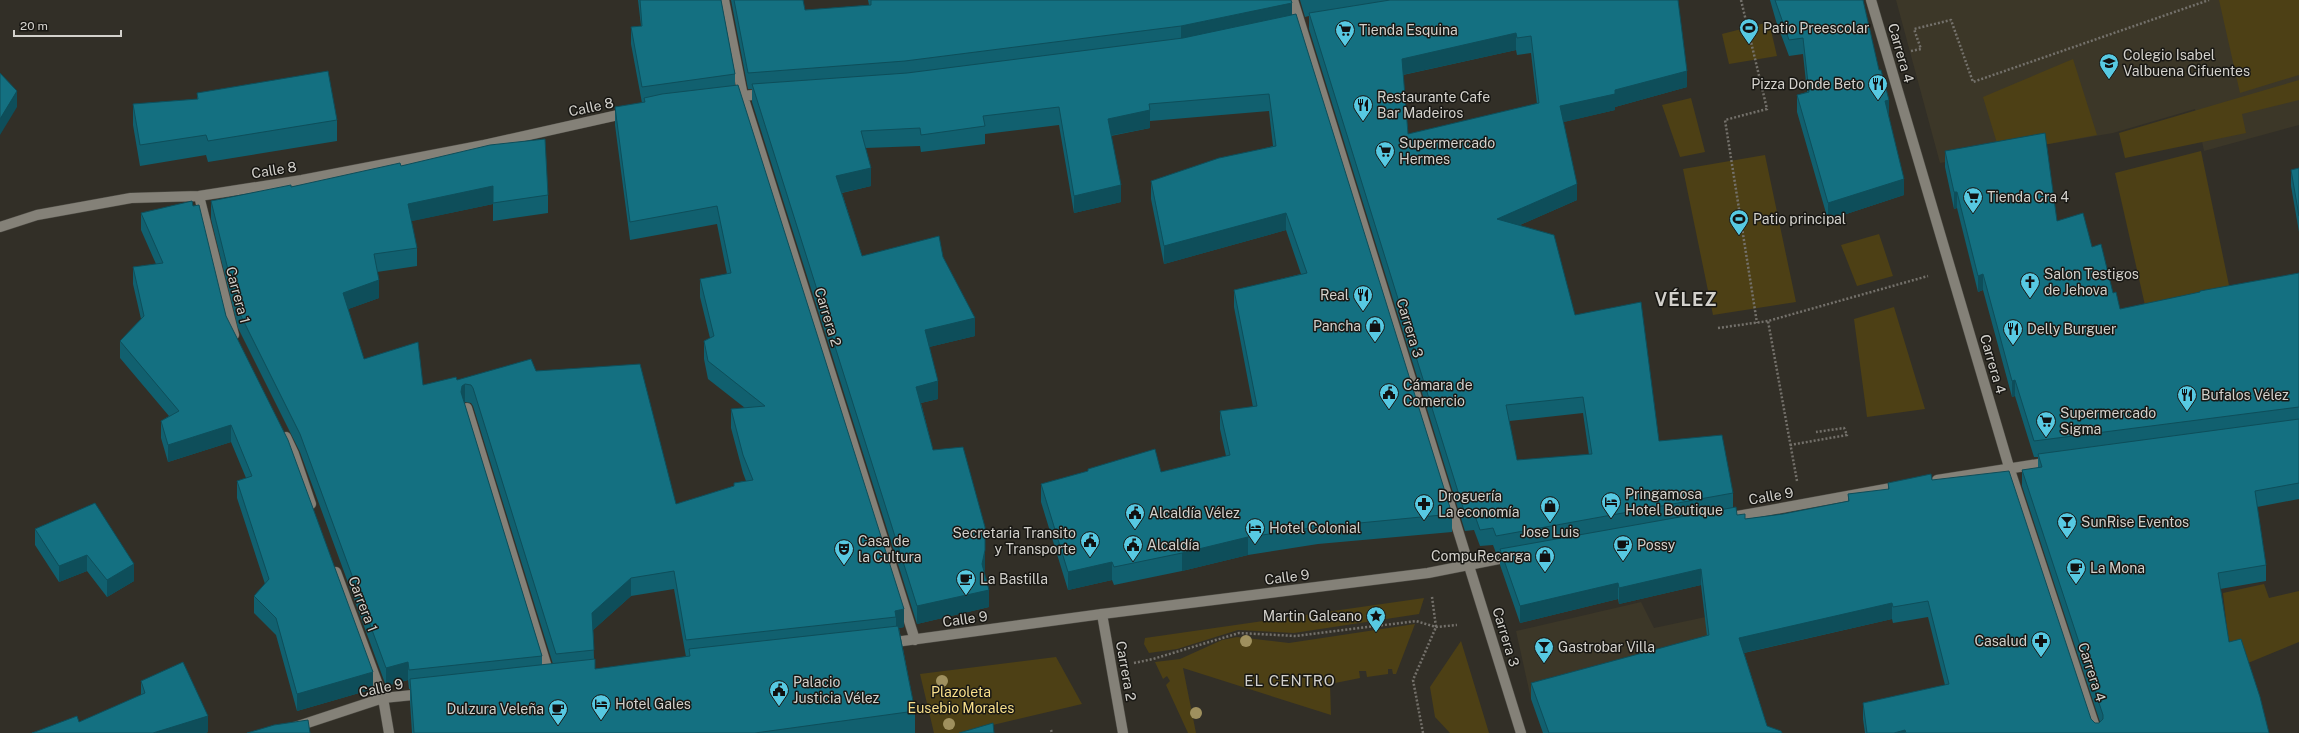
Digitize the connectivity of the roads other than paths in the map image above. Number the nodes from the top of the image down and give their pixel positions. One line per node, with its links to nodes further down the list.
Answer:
1 (724, 0): 5 (street, Carrera 2)
2 (1293, 0): 19 (street, Carrera 3)
3 (1871, 0): 14 (street, Carrera 4)
4 (774, 93): 5 (street)
5 (743, 96): 6 (street); 21 (street, Carrera 2)
6 (721, 98)
7 (638, 111): 8 (street, Calle 8)
8 (199, 196): 9 (street, Calle 8); 10 (street, Carrera 1)
9 (0, 227)
10 (238, 343)
11 (467, 408): 23 (street)
12 (280, 425): 15 (street)
13 (2063, 460): 14 (street, Calle 9)
14 (2009, 467): 16 (street, Calle 9); 30 (street, Carrera 4)
15 (314, 511)
16 (1719, 519)
17 (1523, 555): 19 (street, Calle 9)
18 (332, 561): 25 (street, Carrera 1)
19 (1469, 564): 20 (street, Calle 9); 29 (street, Carrera 3)
20 (1102, 614): 21 (street, Calle 9); 28 (street, Carrera 2)
21 (915, 640): 22 (street, Calle 9)
22 (876, 645)
23 (552, 680)
24 (436, 693): 25 (street, Calle 9)
25 (383, 698): 26 (street, Calle 9); 27 (street, Carrera 1)
26 (277, 733)
27 (389, 733)
28 (1123, 733)
29 (1521, 733)
30 (2097, 733)

